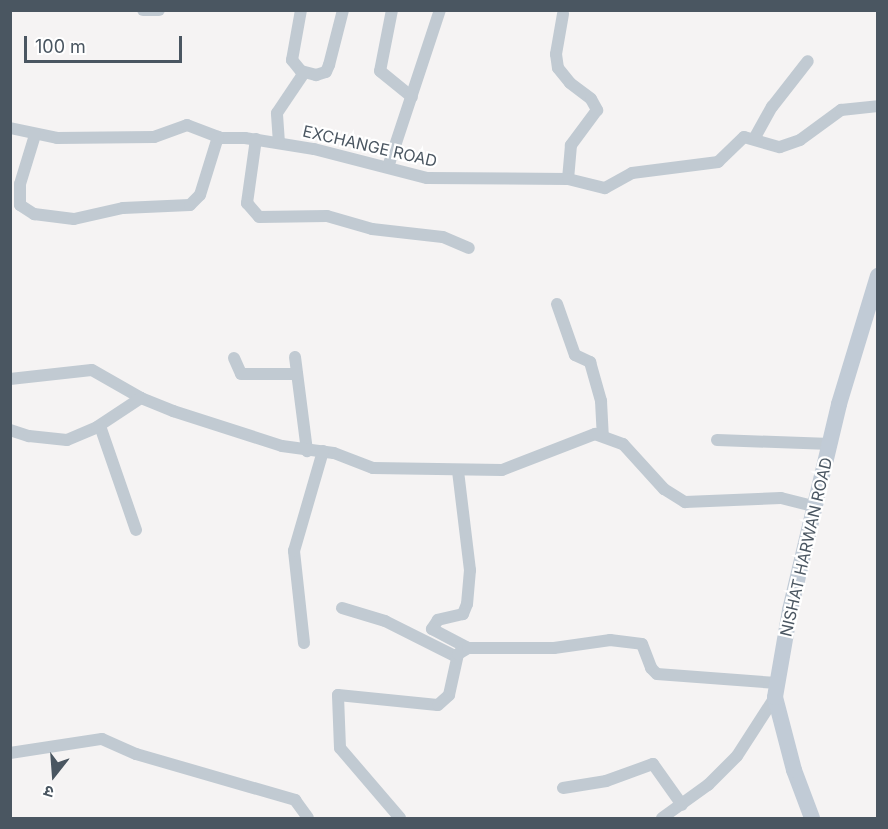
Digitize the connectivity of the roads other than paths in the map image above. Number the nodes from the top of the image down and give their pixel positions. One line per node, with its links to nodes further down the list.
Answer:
1 (143, 10): 2 (street)
2 (159, 10)
3 (301, 10): 9 (street)
4 (343, 10): 9 (street)
5 (392, 10): 10 (street)
6 (440, 10): 10 (street)
7 (563, 14): 19 (street)
8 (808, 61): 16 (street)
9 (304, 73): 17 (street)
10 (412, 97): 18 (street)
11 (878, 106): 16 (street)
12 (11, 130): 13 (street, EXCHANGE ROAD)
13 (35, 135): 14 (street, EXCHANGE ROAD); 14 (street)
14 (218, 137): 15 (street, EXCHANGE ROAD)
15 (256, 139): 17 (street, EXCHANGE ROAD); 20 (street)
16 (754, 139): 19 (street, EXCHANGE ROAD)
17 (279, 143): 18 (street, EXCHANGE ROAD)
18 (388, 167): 19 (street, EXCHANGE ROAD)
19 (568, 179)
20 (469, 248)
21 (878, 276): 32 (main road, NISHAT HARWAN ROAD)
22 (557, 304): 30 (street)
23 (295, 357): 25 (street)
24 (234, 358): 25 (street)
25 (297, 374): 33 (street)
26 (10, 379): 27 (street)
27 (141, 398): 28 (street); 33 (street)
28 (100, 426): 29 (street); 37 (street)
29 (10, 430)
30 (603, 436): 35 (street); 36 (street)
31 (717, 440): 32 (street)
32 (831, 444): 36 (main road, NISHAT HARWAN ROAD)
33 (307, 451): 34 (street)
34 (323, 451): 35 (street); 39 (street)
35 (459, 471): 40 (street)
36 (817, 507): 42 (main road, NISHAT HARWAN ROAD)
37 (136, 530)
38 (342, 608): 41 (street)
39 (304, 643)
40 (468, 648): 41 (street); 42 (street)
41 (457, 657): 45 (street)
42 (776, 690): 46 (street); 51 (main road, NISHAT HARWAN ROAD)
43 (10, 753): 47 (street)
44 (563, 788): 46 (street)
45 (388, 804): 48 (street); 49 (street)
46 (682, 805): 50 (street)
47 (308, 819)
48 (389, 819)
49 (400, 819)
50 (662, 819)
51 (812, 819)

